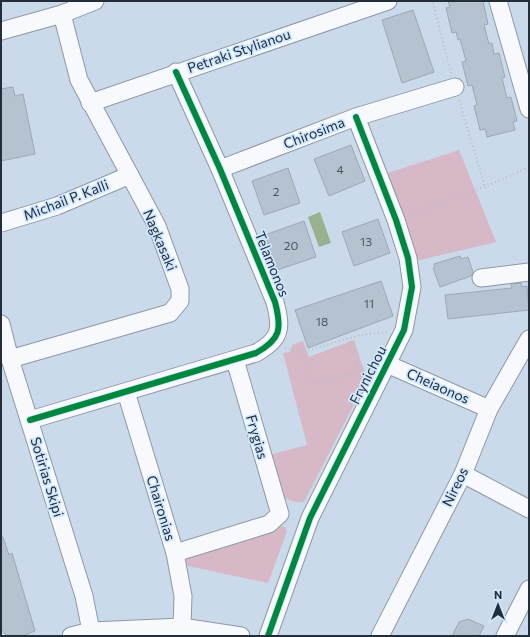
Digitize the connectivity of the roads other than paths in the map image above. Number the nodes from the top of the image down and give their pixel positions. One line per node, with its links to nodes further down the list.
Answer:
1 (95, 1): 4 (street)
2 (388, 1): 6 (street, Petraki Stylianou)
3 (498, 1): 9 (street)
4 (62, 14): 5 (street); 8 (street, Nagkasaki)
5 (1, 31)
6 (176, 72): 8 (street, Petraki Stylianou); 11 (street, Telamonos)
7 (455, 87): 10 (street, Chirosima)
8 (90, 103): 12 (street, Nagkasaki)
9 (529, 109)
10 (356, 117): 11 (street, Chirosima); 20 (street, Frynichou)
11 (220, 169): 19 (street, Telamonos)
12 (130, 175): 13 (street, Michail P. Kalli); 18 (street, Nagkasaki)
13 (1, 223)
14 (529, 272): 15 (street)
15 (481, 278)
16 (1, 324): 18 (street, Sotirias Skipi)
17 (529, 339): 22 (street, Nireos)
18 (10, 359): 23 (street, Sotirias Skipi)
19 (235, 360): 21 (street); 26 (street, Frygias)
20 (387, 364): 22 (street, Cheiaonos); 32 (street, Frynichou)
21 (126, 392): 23 (street); 26 (street, Chaironias)
22 (489, 409): 24 (street, Nireos)
23 (30, 420): 29 (street, Sotirias Skipi)
24 (463, 474): 25 (street); 33 (street, Nireos)
25 (529, 509)
26 (175, 553): 28 (street, Chaironias)
27 (529, 589): 34 (street)
28 (182, 627): 29 (street); 31 (street)
29 (91, 631): 30 (street)
30 (71, 636)
31 (241, 636)
32 (268, 636)
33 (380, 636)
34 (505, 636)

